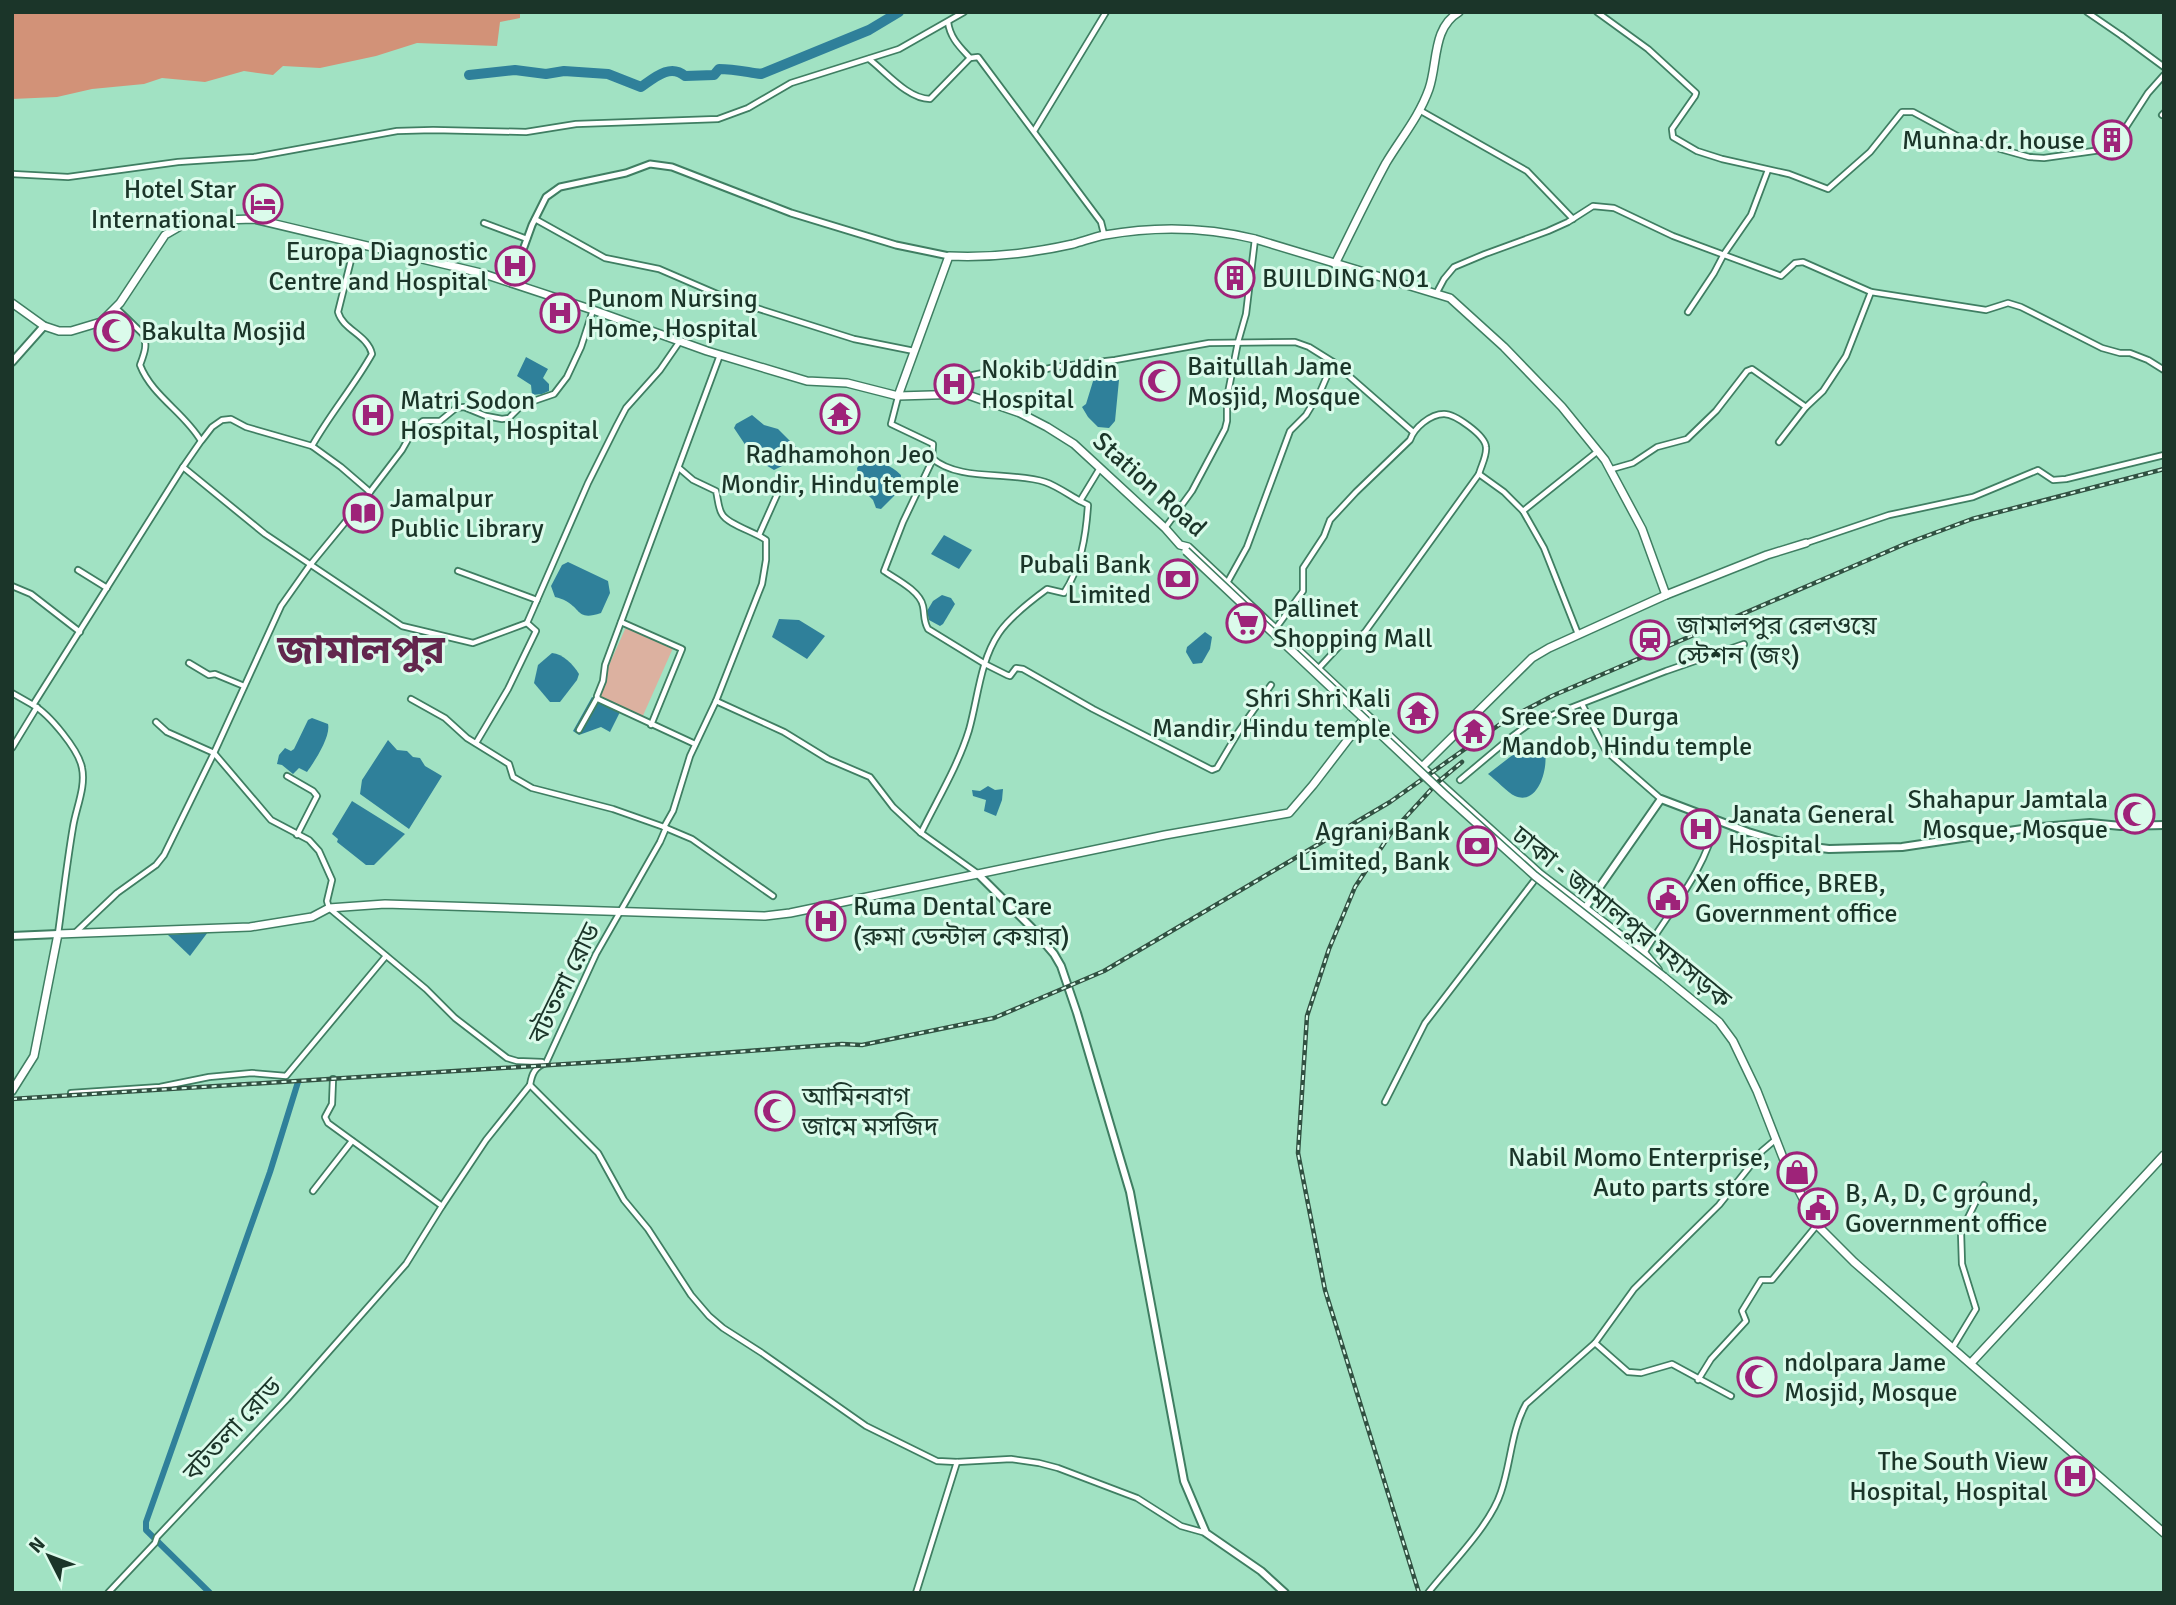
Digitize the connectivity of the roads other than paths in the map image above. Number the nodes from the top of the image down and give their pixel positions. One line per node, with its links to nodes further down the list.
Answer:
1 (964, 12): 6 (street)
2 (1106, 12): 12 (street)
3 (1459, 12): 11 (main road)
4 (1597, 12): 13 (street)
5 (2087, 12): 9 (street)
6 (948, 22): 7 (street); 8 (street)
7 (970, 58): 8 (street); 12 (street)
8 (869, 59): 14 (street)
9 (2164, 67)
10 (2164, 75): 13 (street)
11 (1421, 111): 16 (street); 24 (main road)
12 (1034, 132): 18 (street)
13 (1768, 170): 22 (street)
14 (12, 174)
15 (535, 219): 19 (street); 23 (street); 35 (street)
16 (1573, 219): 22 (street); 27 (street)
17 (484, 223): 19 (street)
18 (1105, 235): 20 (main road); 23 (main road)
19 (527, 239): 25 (street)
20 (1255, 239): 24 (main road); 34 (street)
21 (355, 243): 25 (main road, Station Road); 29 (main road, Station Road); 46 (street)
22 (1724, 254): 26 (street); 31 (street)
23 (949, 256): 35 (main road)
24 (1335, 264): 27 (main road)
25 (511, 283): 30 (main road, Station Road)
26 (1871, 292): 39 (street); 42 (street)
27 (1436, 294): 47 (main road)
28 (12, 303): 32 (main road)
29 (116, 308): 32 (main road, Station Road); 44 (street)
30 (593, 310): 33 (main road, Station Road); 56 (street)
31 (1688, 312)
32 (44, 326): 37 (main road)
33 (680, 341): 36 (main road, Station Road); 70 (street)
34 (1238, 342): 38 (street); 40 (street); 59 (street)
35 (915, 351): 41 (main road)
36 (720, 355): 41 (main road, Station Road); 51 (street)
37 (12, 362)
38 (1333, 362): 43 (street); 66 (street)
39 (2164, 370)
40 (948, 395): 41 (main road, Station Road); 52 (main road, Station Road)
41 (898, 396): 49 (street)
42 (1806, 407): 45 (street); 53 (street)
43 (1413, 432): 54 (street); 73 (street)
44 (201, 441): 46 (street); 50 (street)
45 (1779, 442)
46 (312, 446): 56 (street)
47 (1598, 451): 53 (main road); 58 (street)
48 (2164, 455): 61 (street)
49 (932, 458): 57 (street); 78 (street)
50 (183, 467): 63 (street); 68 (street)
51 (679, 468): 60 (street); 71 (street)
52 (1100, 468): 57 (street); 59 (main road, Station Road)
53 (1612, 469): 69 (main road)
54 (1479, 474): 58 (street); 79 (street)
55 (780, 488): 60 (street)
56 (370, 492): 63 (street)
57 (1080, 501): 78 (street)
58 (1523, 511): 75 (street)
59 (1165, 528): 62 (main road, Station Road)
60 (759, 535): 85 (street, বটতলা রোড)
61 (1806, 543): 69 (main road)
62 (1183, 548): 66 (main road, Station Road); 116 (main road, ঢাকা - জামালপুর মহাসড়ক, bridge)
63 (310, 565): 72 (street); 81 (street)
64 (78, 570): 68 (street)
65 (458, 571): 70 (street)
66 (1227, 583): 73 (main road, Station Road)
67 (12, 586): 74 (street)
68 (107, 588): 74 (street)
69 (1666, 595): 75 (main road)
70 (537, 600): 72 (street)
71 (621, 622): 83 (street); 90 (street)
72 (527, 623): 92 (street)
73 (1276, 628): 79 (main road, Station Road)
74 (79, 632): 87 (street)
75 (1578, 634): 96 (main road)
76 (1744, 644): 86 (street)
77 (189, 663): 81 (street)
78 (985, 664): 80 (street); 103 (street)
79 (1317, 669): 88 (main road, Station Road)
80 (1271, 685)
81 (244, 687): 95 (street)
82 (12, 693): 87 (street)
83 (597, 698): 90 (street); 91 (street)
84 (411, 699): 92 (street)
85 (716, 701): 93 (street, বটতলা রোড); 103 (street)
86 (1582, 704): 98 (street); 99 (street)
87 (35, 706): 94 (street); 112 (street)
88 (1366, 715): 96 (main road, Station Road); 105 (main road)
89 (156, 722): 95 (street)
90 (652, 725): 93 (street)
91 (579, 730)
92 (476, 743): 102 (street)
93 (695, 744): 102 (street, বটতলা রোড)
94 (12, 748)
95 (214, 753): 104 (street); 111 (street)
96 (1422, 767): 106 (main road, Station Road)
97 (287, 776): 104 (street)
98 (1460, 779)
99 (1661, 799): 100 (main road); 109 (main road)
100 (1716, 820): 101 (main road); 114 (street)
101 (2164, 825)
102 (665, 827): 107 (street); 110 (street, বটতলা রোড)
103 (921, 833): 105 (street)
104 (297, 835): 108 (street)
105 (978, 874): 110 (main road); 136 (main road)
106 (1540, 874): 109 (main road, Station Road); 122 (street)
107 (773, 896)
108 (329, 908): 110 (main road); 111 (main road); 115 (street)
109 (1585, 908): 114 (main road, Station Road)
110 (621, 912): 117 (street, বটতলা রোড)
111 (75, 933): 112 (main road)
112 (58, 934): 113 (main road); 120 (main road)
113 (12, 936)
114 (1644, 953): 116 (main road, Station Road)
115 (386, 956): 117 (street); 121 (street)
116 (1664, 977): 123 (main road, ঢাকা - জামালপুর মহাসড়ক)
117 (546, 1063): 119 (street, বটতলা রোড)
118 (333, 1079): 124 (street)
119 (530, 1085): 128 (street, বটতলা রোড); 135 (street)
120 (12, 1091)
121 (71, 1093)
122 (1385, 1101)
123 (1776, 1140): 129 (main road, ঢাকা - জামালপুর মহাসড়ক); 130 (street)
124 (352, 1141): 127 (street); 128 (street)
125 (2164, 1155): 132 (main road)
126 (1984, 1185): 131 (street)
127 (313, 1191)
128 (442, 1206): 138 (street, বটতলা রোড)
129 (1817, 1225): 131 (main road, ঢাকা - জামালপুর মহাসড়ক); 133 (street)
130 (1595, 1343): 133 (street); 141 (street)
131 (1953, 1347): 132 (main road, ঢাকা - জামালপুর মহাসড়ক)
132 (1971, 1363): 137 (main road, ঢাকা - জামালপুর মহাসড়ক)
133 (1698, 1380): 134 (street)
134 (1731, 1396)
135 (957, 1462): 136 (street); 139 (street)
136 (1206, 1533): 140 (main road)
137 (2164, 1533)
138 (108, 1593)
139 (916, 1593)
140 (1285, 1593)
141 (1427, 1593)

